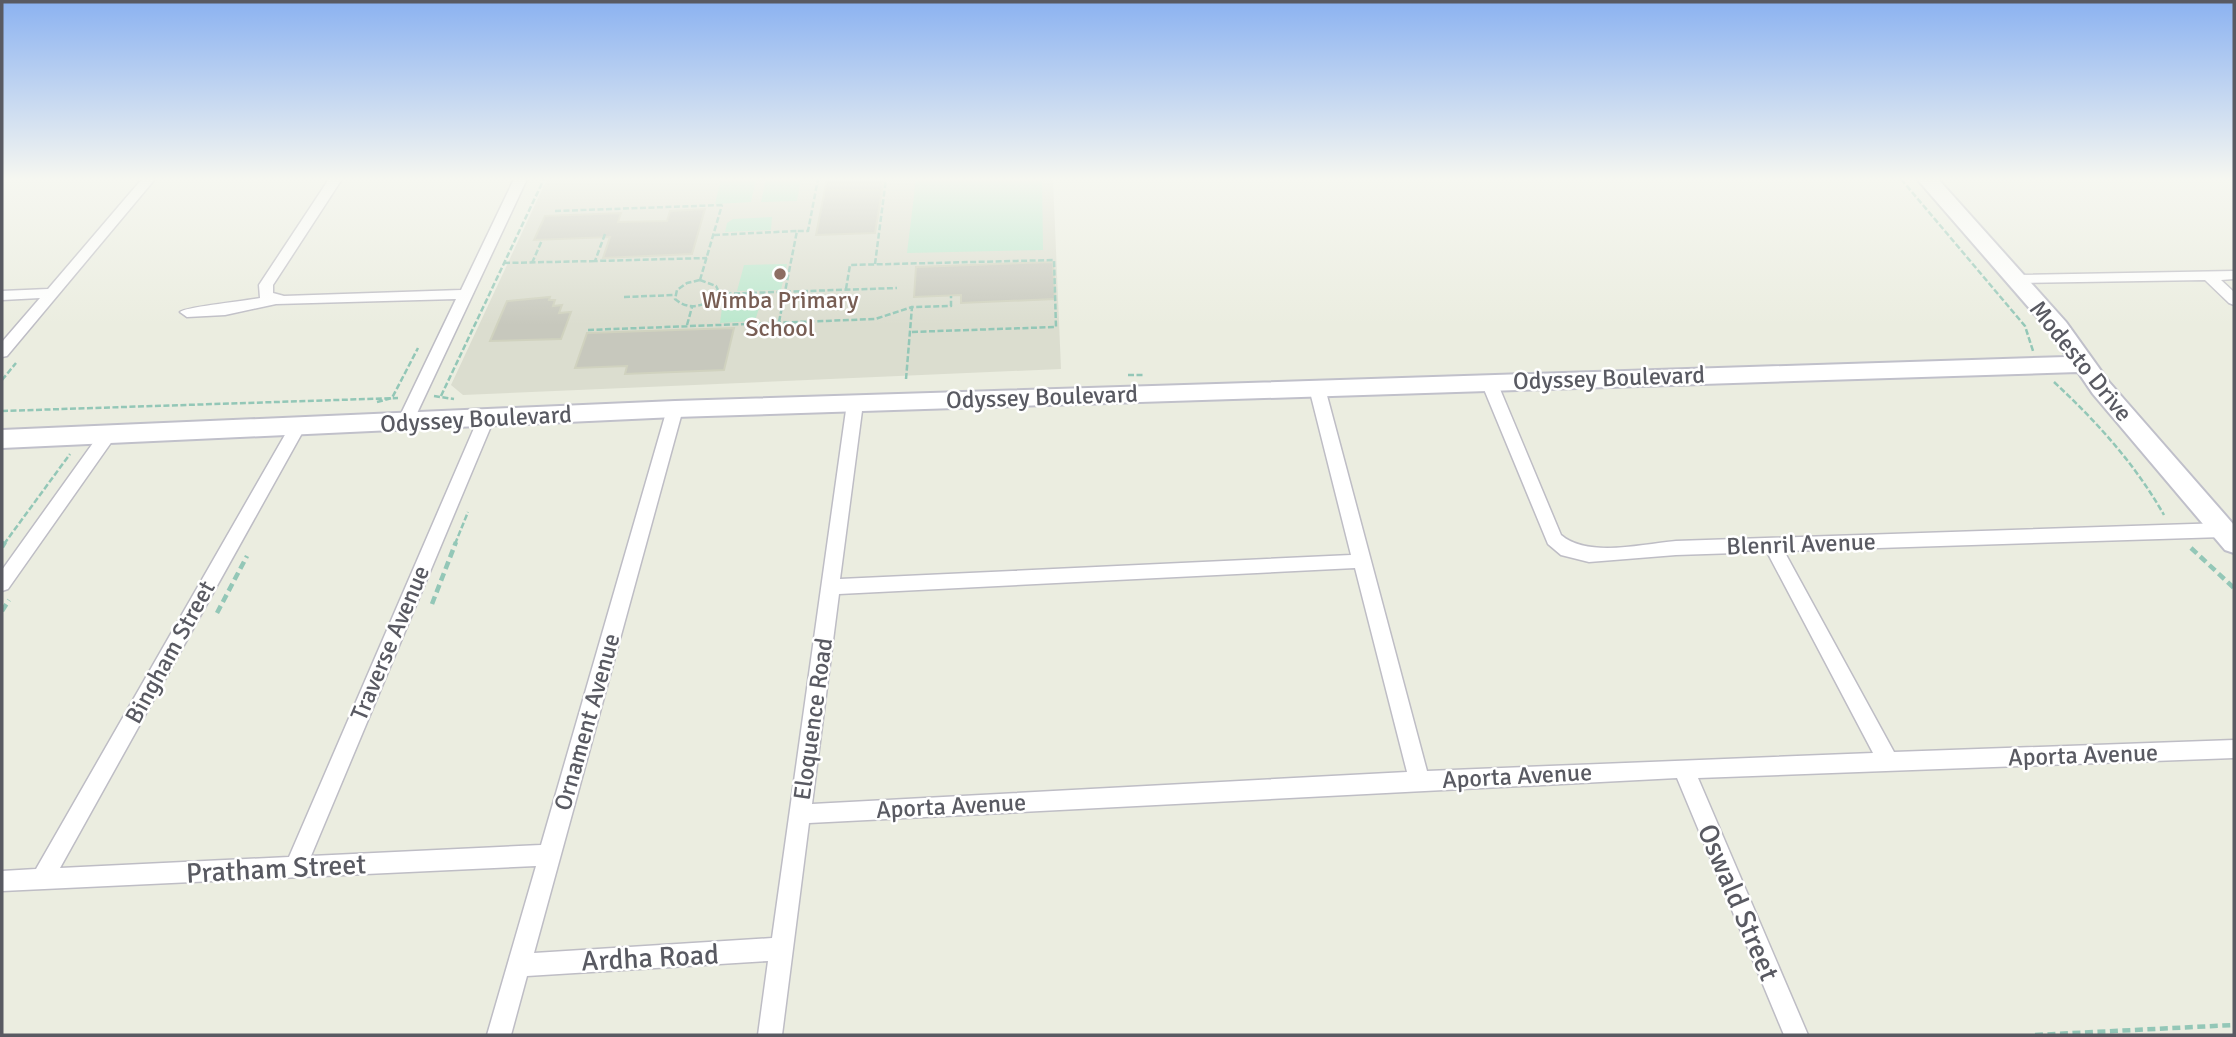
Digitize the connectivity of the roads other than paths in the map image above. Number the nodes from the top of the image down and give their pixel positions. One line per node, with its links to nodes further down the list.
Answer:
1 (107, 227): 8 (street)
2 (304, 227): 11 (street)
3 (498, 227): 9 (street)
4 (1970, 227): 7 (street, Modesto Drive)
5 (2208, 275): 6 (street); 7 (street); 12 (street)
6 (2234, 275)
7 (2015, 279): 15 (street, Modesto Drive)
8 (51, 293): 10 (street); 14 (street)
9 (467, 294): 11 (street); 21 (street)
10 (2, 295)
11 (273, 300): 13 (street)
12 (2234, 300)
13 (187, 312)
14 (2, 352)
15 (2083, 364): 16 (street, Odyssey Boulevard); 25 (street, Modesto Drive)
16 (1489, 382): 17 (street, Odyssey Boulevard); 26 (street, Blenril Avenue)
17 (1317, 388): 18 (street, Odyssey Boulevard); 27 (street)
18 (855, 403): 19 (street, Odyssey Boulevard); 29 (street, Eloquence Road)
19 (675, 409): 20 (street, Odyssey Boulevard); 35 (street, Ornament Avenue)
20 (485, 419): 21 (street, Odyssey Boulevard); 36 (street, Traverse Avenue)
21 (405, 422): 22 (street, Odyssey Boulevard)
22 (298, 426): 23 (street, Odyssey Boulevard); 37 (street, Bingham Street)
23 (109, 433): 24 (street, Odyssey Boulevard); 28 (street)
24 (2, 439)
25 (2229, 536): 26 (street, Blenril Avenue)
26 (1772, 545): 31 (street)
27 (1361, 561): 29 (street); 33 (street)
28 (2, 584)
29 (831, 587): 34 (street, Eloquence Road)
30 (2234, 749): 31 (street, Aporta Avenue)
31 (1888, 762): 32 (street, Aporta Avenue)
32 (1683, 768): 33 (street, Aporta Avenue); 43 (street, Oswald Street)
33 (1419, 780): 34 (street, Aporta Avenue)
34 (800, 814): 39 (street, Eloquence Road)
35 (550, 855): 36 (street, Pratham Street); 40 (street, Ornament Avenue)
36 (296, 866): 37 (street, Pratham Street)
37 (42, 879): 38 (street, Pratham Street)
38 (2, 881)
39 (780, 949): 40 (street, Ardha Road); 42 (street, Eloquence Road)
40 (520, 965): 41 (street, Ornament Avenue)
41 (499, 1035)
42 (770, 1035)
43 (1796, 1035)

